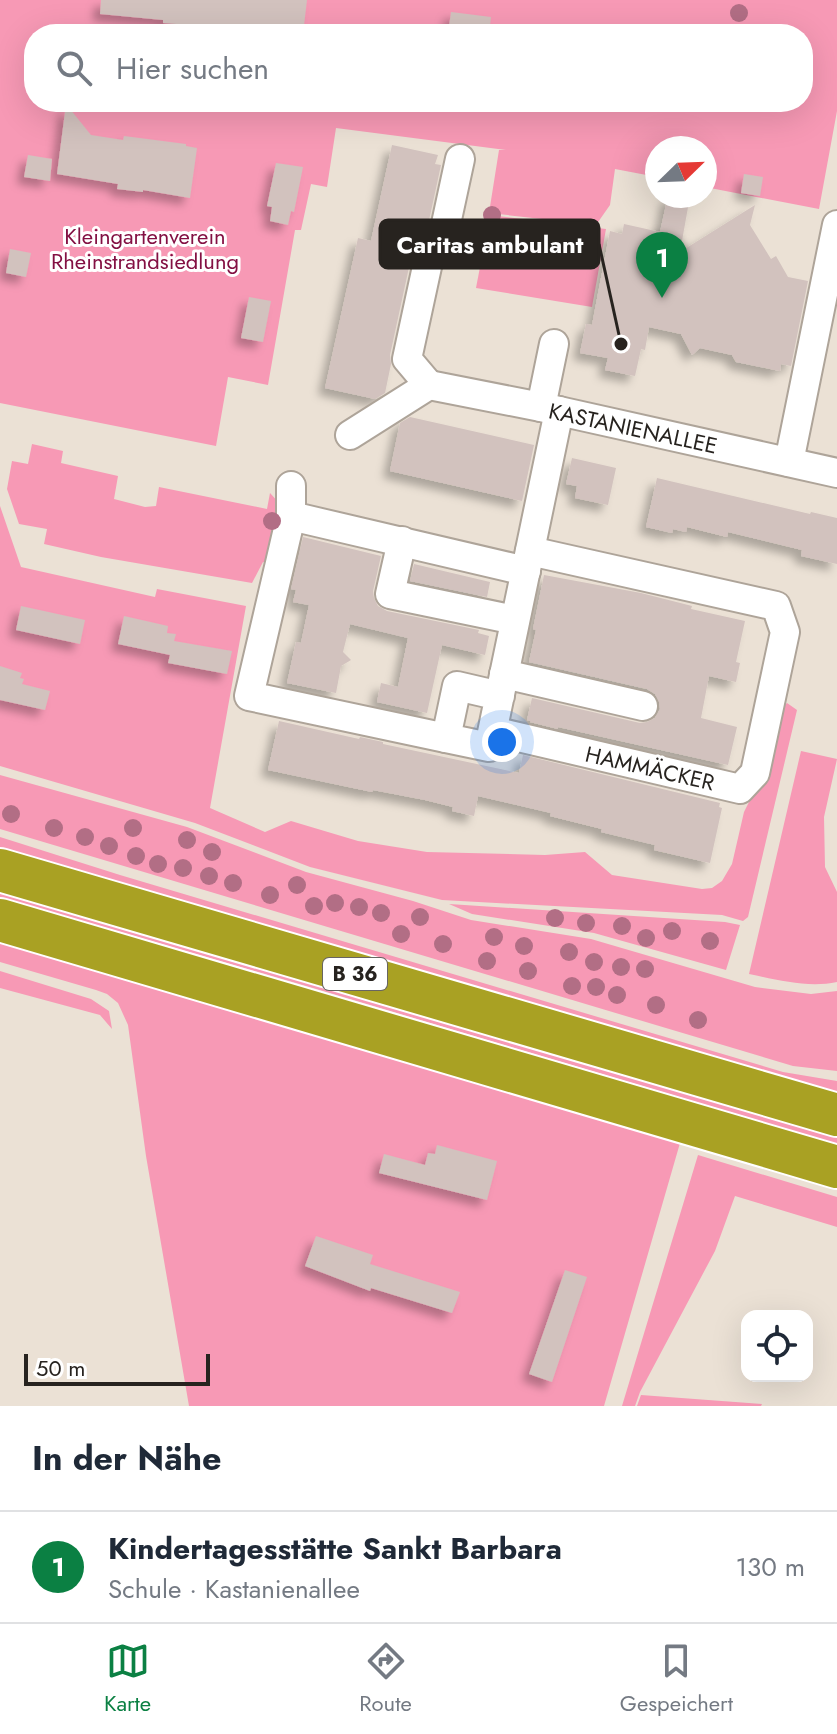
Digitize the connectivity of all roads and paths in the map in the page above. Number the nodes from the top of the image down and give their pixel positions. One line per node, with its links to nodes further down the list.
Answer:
1 (460, 159): 4 (street)
2 (837, 225): 7 (street)
3 (554, 344): 5 (street)
4 (429, 385): 5 (street, KASTANIENALLEE); 6 (street)
5 (550, 409): 7 (street, KASTANIENALLEE); 12 (street)
6 (350, 435)
7 (789, 462): 8 (street, KASTANIENALLEE)
8 (837, 473)
9 (291, 486): 10 (street)
10 (291, 516): 11 (street); 17 (street)
11 (402, 541): 12 (street); 13 (street)
12 (528, 561): 13 (street); 16 (street, HAMMÄCKER)
13 (515, 620): 14 (street)
14 (502, 685): 15 (street); 16 (street); 17 (street)
15 (643, 706)
16 (493, 731): 17 (street)
17 (446, 738)
18 (0, 870): 20 (highway, B 36)
19 (0, 920): 21 (highway, B 36)
20 (837, 1115)
21 (837, 1167)

